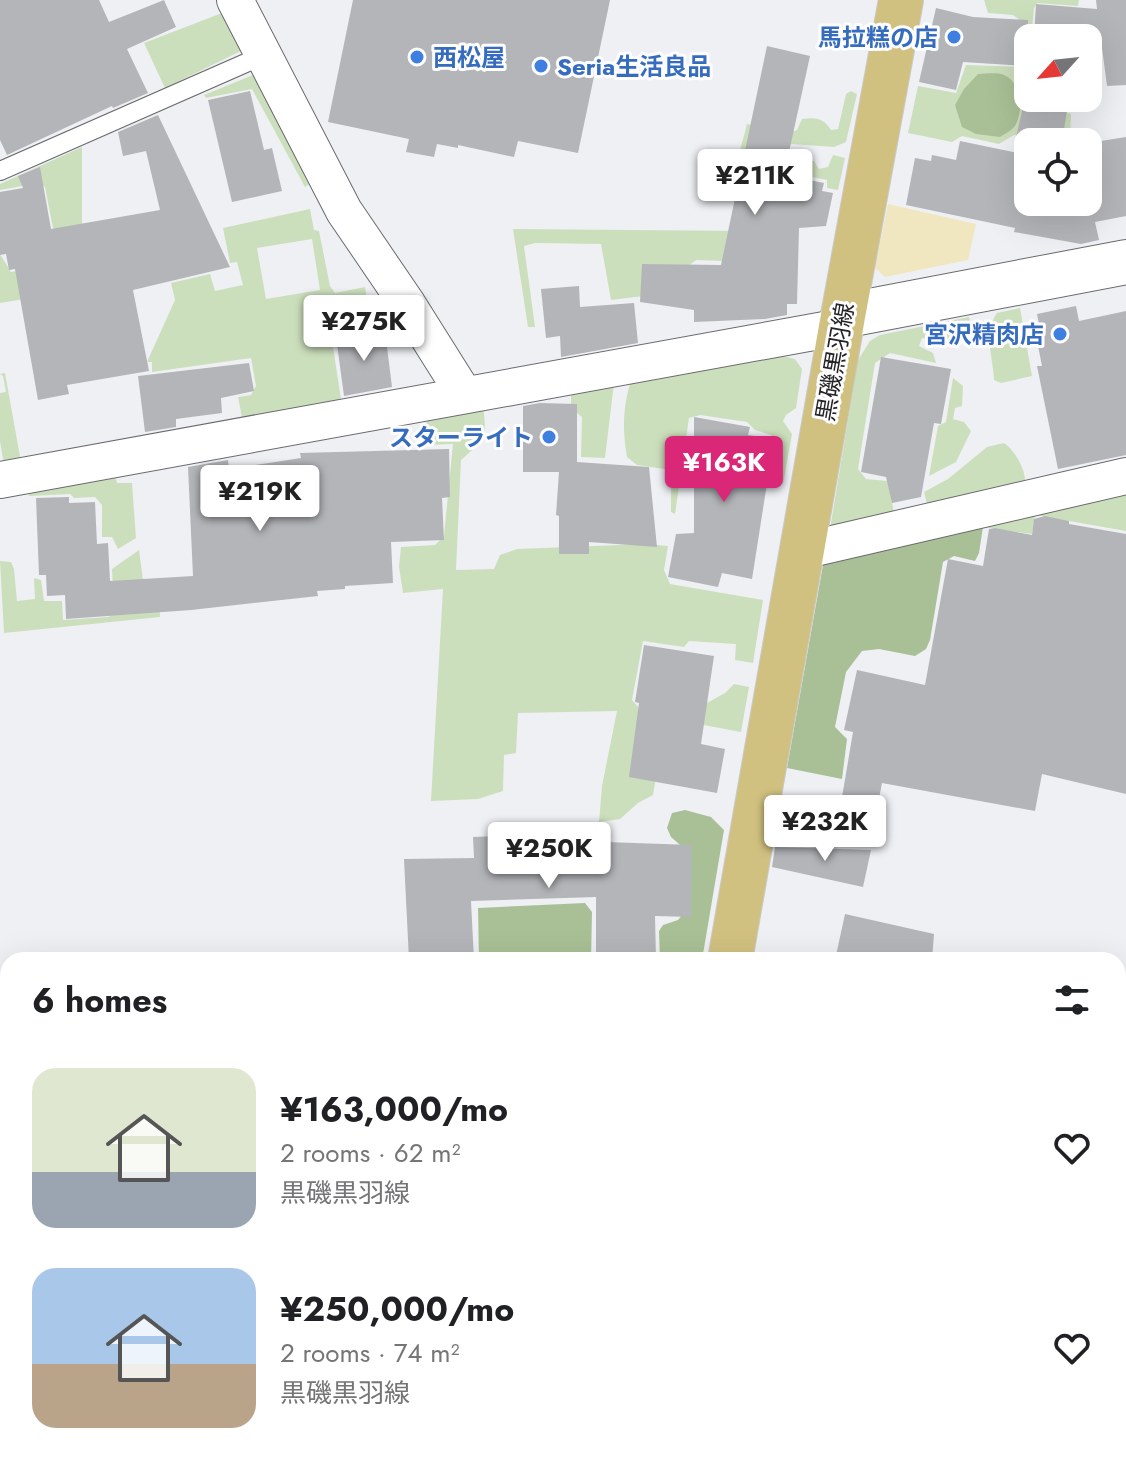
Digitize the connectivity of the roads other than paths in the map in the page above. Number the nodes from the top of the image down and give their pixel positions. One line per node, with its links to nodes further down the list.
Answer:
1 (235, 0): 3 (street)
2 (901, 0): 6 (main road, 黒磯黒羽線)
3 (264, 55): 4 (lane); 7 (street)
4 (0, 171)
5 (1126, 262): 6 (street)
6 (842, 321): 7 (street); 10 (main road, 黒磯黒羽線)
7 (464, 394): 9 (street)
8 (1126, 476): 10 (street)
9 (0, 480)
10 (802, 551): 11 (main road, 黒磯黒羽線)
11 (731, 952)

